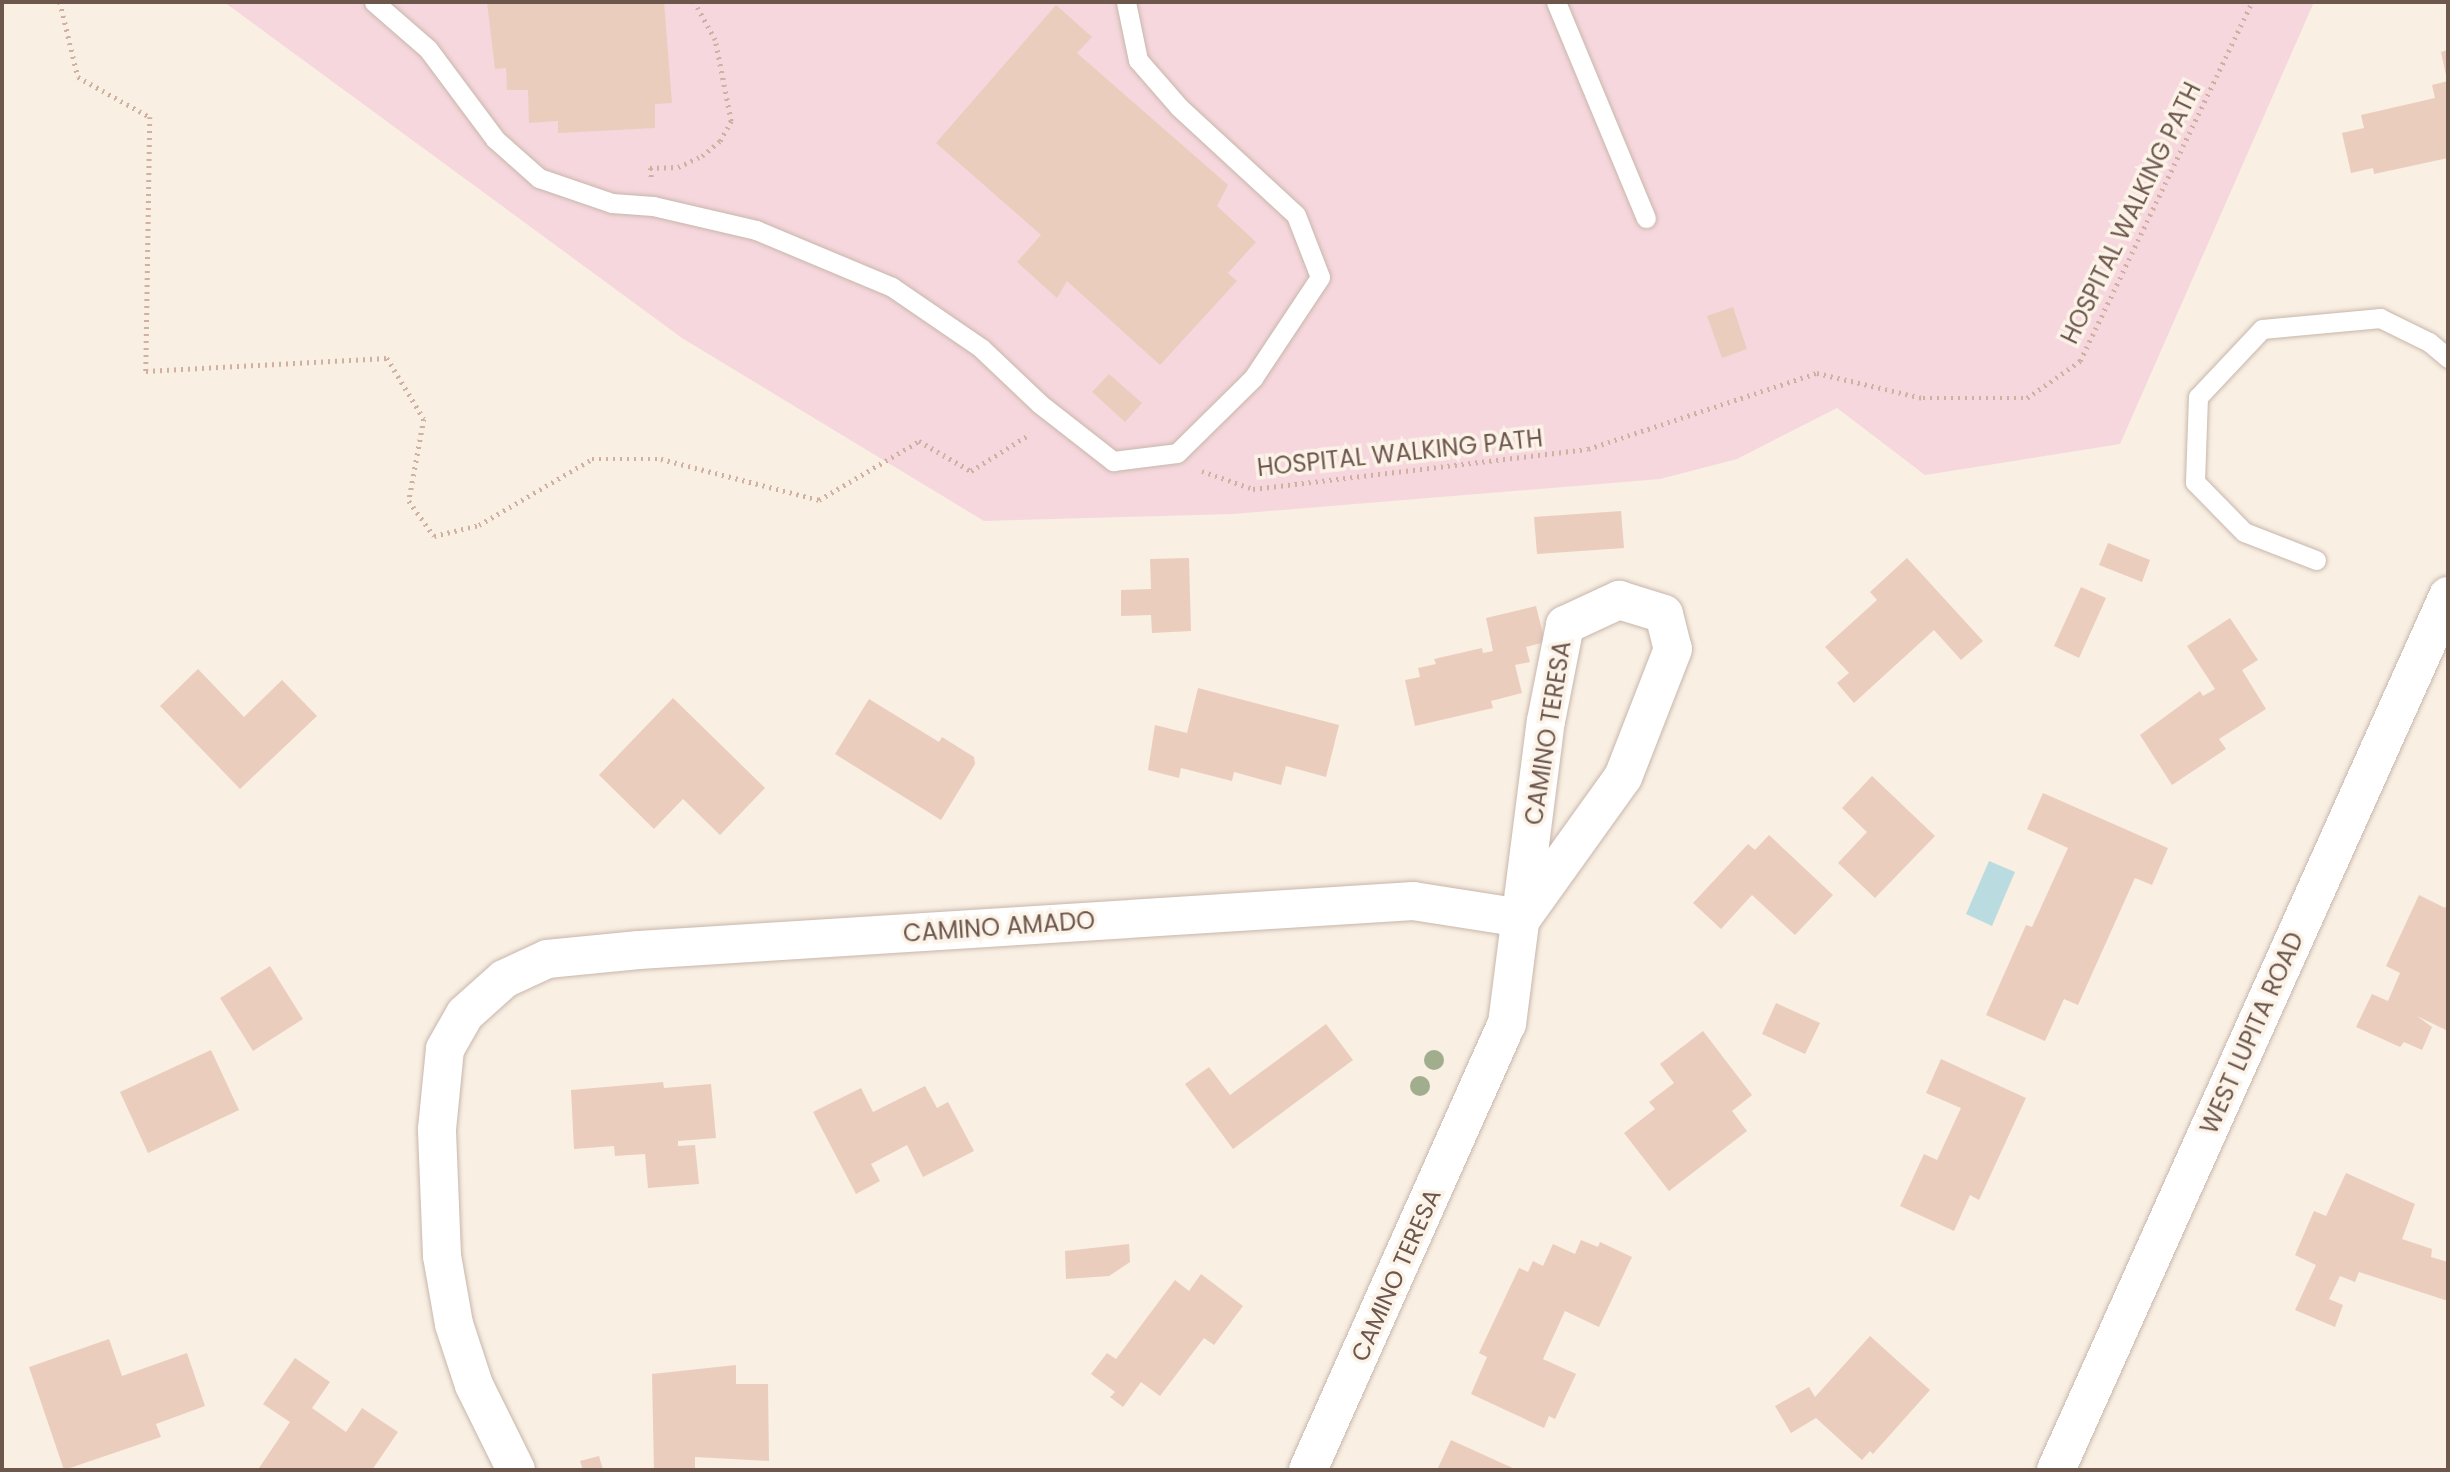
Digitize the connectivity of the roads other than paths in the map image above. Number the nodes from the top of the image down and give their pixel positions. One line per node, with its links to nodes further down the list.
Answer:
1 (374, 2): 2 (lane)
2 (1126, 2)
3 (1556, 2): 4 (lane)
4 (1646, 218)
5 (2448, 358): 6 (lane)
6 (2316, 560)
7 (2448, 596): 11 (street, WEST LUPITA ROAD)
8 (1522, 918): 8 (street, CAMINO TERESA); 9 (street, CAMINO AMADO); 10 (street, CAMINO TERESA)
9 (516, 1470)
10 (1308, 1470)
11 (2056, 1470)

